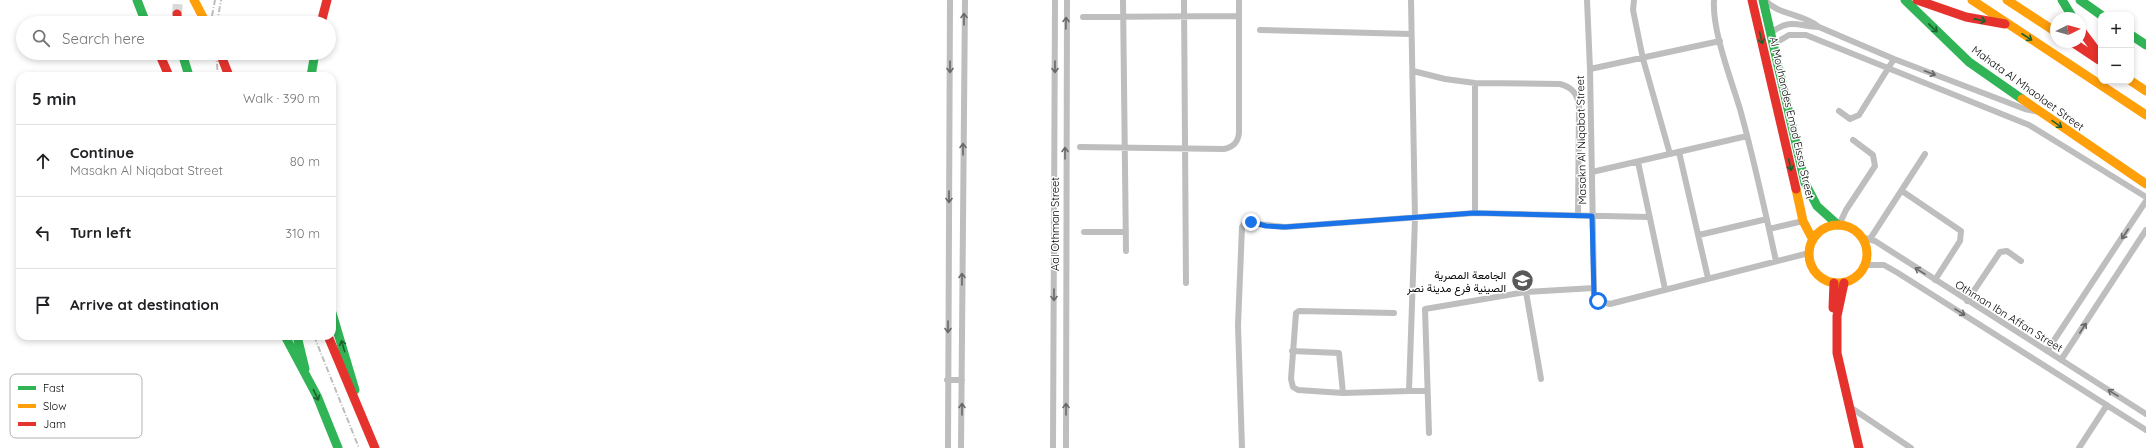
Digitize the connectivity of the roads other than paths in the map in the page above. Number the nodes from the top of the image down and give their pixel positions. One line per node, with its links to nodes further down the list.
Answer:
1 (137, 0): 25 (main road)
2 (194, 0): 26 (main road)
3 (327, 0): 27 (main road)
4 (950, 0): 118 (street, one-way to 118)
5 (965, 0): 119 (street, one-way to 5)
6 (1055, 0): 133 (street, Aal Othman Street, one-way to 133)
7 (1067, 0): 134 (street, Aal Othman Street, one-way to 7)
8 (1123, 0): 31 (street)
9 (1184, 0): 28 (street)
10 (1239, 0): 29 (street)
11 (1411, 0): 37 (street)
12 (1587, 0): 53 (street, Masakn Al Niqabat Street)
13 (1634, 0): 45 (street)
14 (1714, 0): 40 (street)
15 (1752, 0): 85 (main road, Al Mouhandes Emad Eissa Street, one-way to 85)
16 (1764, 0): 33 (street); 36 (main road, Al Mouhandes Emad Eissa Street)
17 (1905, 0): 63 (main road, Mahata Al Mhaolaet Street, one-way to 63)
18 (1917, 0): 32 (main road, one-way to 32)
19 (1972, 0): 32 (main road)
20 (2007, 0): 34 (main road)
21 (2062, 0): 23 (main road)
22 (2080, 0): 24 (main road)
23 (2069, 12)
24 (2098, 13)
25 (143, 16)
26 (202, 16)
27 (323, 16)
28 (1184, 16): 29 (street); 31 (street); 69 (street)
29 (1239, 16): 69 (street)
30 (1083, 17): 31 (street)
31 (1123, 17): 68 (street)
32 (2008, 24): 64 (main road, one-way to 64)
33 (1819, 27): 36 (street); 46 (street)
34 (2050, 28)
35 (1260, 30): 37 (street)
36 (1771, 33): 41 (main road, Al Mouhandes Emad Eissa Street)
37 (1410, 34): 54 (street)
38 (2086, 37): 44 (main road)
39 (2134, 37): 42 (main road)
40 (1720, 41): 45 (street); 65 (street)
41 (1774, 44): 52 (street); 86 (main road, Al Mouhandes Emad Eissa Street)
42 (2146, 45)
43 (2081, 48): 47 (main road)
44 (2098, 53)
45 (1643, 59): 53 (street); 71 (street)
46 (1894, 59): 52 (street); 63 (street, one-way to 63)
47 (2098, 59)
48 (162, 60): 55 (main road)
49 (184, 60): 56 (main road)
50 (223, 60): 57 (main road)
51 (314, 60): 58 (main road)
52 (1888, 68): 62 (street); 77 (street)
53 (1590, 69): 74 (street, Masakn Al Niqabat Street)
54 (1413, 71): 59 (street); 83 (street)
55 (167, 72)
56 (188, 72)
57 (228, 72)
58 (312, 72)
59 (1475, 83): 79 (street); 80 (street)
60 (2134, 83): 61 (main road)
61 (2146, 91)
62 (1839, 111)
63 (2040, 112): 75 (main road, Mahata Al Mhaolaet Street, one-way to 75)
64 (2146, 114)
65 (1747, 136): 70 (street); 84 (street)
66 (1852, 140): 86 (street)
67 (1080, 147): 68 (street)
68 (1124, 147): 69 (street); 90 (street)
69 (1186, 148): 101 (street)
70 (1679, 152): 71 (street); 91 (street)
71 (1670, 154): 73 (street)
72 (1925, 154): 76 (street)
73 (1638, 162): 74 (street); 82 (street)
74 (1592, 172): 81 (street, Masakn Al Niqabat Street)
75 (2146, 184)
76 (1902, 191): 92 (street); 100 (street)
77 (2146, 197)
78 (2146, 201): 114 (street, one-way to 114)
79 (1474, 213): 80 (street); 83 (street)
80 (1578, 216): 81 (street)
81 (1592, 216): 82 (street); 104 (street, Masakn Al Niqabat Street)
82 (1649, 217): 105 (street)
83 (1415, 218): 120 (street); 135 (street)
84 (1767, 219): 87 (street); 91 (street)
85 (1804, 221): 87 (street); 93 (main road, Al Mouhandes Emad Eissa Street)
86 (1839, 225): 92 (main road); 93 (main road)
87 (1769, 229): 96 (street)
88 (2146, 230): 115 (street, one-way to 88)
89 (1084, 232): 90 (street)
90 (1126, 232): 94 (street)
91 (1699, 235): 99 (street)
92 (1866, 238): 98 (main road); 100 (street, Othman Ibn Affan Street, one-way to 92)
93 (1813, 240): 95 (main road)
94 (1126, 251)
95 (1809, 253): 96 (street); 102 (main road)
96 (1776, 261): 99 (street)
97 (2022, 261): 107 (street)
98 (1865, 265): 103 (main road); 123 (street, Othman Ibn Affan Street, one-way to 123)
99 (1708, 278): 105 (street)
100 (1935, 280): 107 (street, Othman Ibn Affan Street)
101 (1186, 283)
102 (1834, 283): 103 (main road); 136 (main road)
103 (1844, 283): 124 (main road)
104 (1594, 288): 105 (street); 106 (street)
105 (1665, 289)
106 (1526, 292): 117 (street); 121 (street)
107 (1967, 301): 114 (street, Othman Ibn Affan Street)
108 (1394, 313): 113 (street)
109 (336, 327): 125 (main road, one-way to 109)
110 (287, 340): 116 (main road)
111 (298, 340): 116 (main road)
112 (330, 340): 125 (main road)
113 (1292, 351): 122 (street); 122 (street)
114 (2047, 351): 115 (street, Othman Ibn Affan Street)
115 (2061, 360): 126 (street, Othman Ibn Affan Street, one-way to 115)
116 (307, 376): 129 (main road, one-way to 129)
117 (1541, 379)
118 (948, 380): 119 (street); 131 (street)
119 (962, 380): 132 (street, one-way to 119)
120 (1409, 391): 121 (street); 122 (street)
121 (1427, 391): 128 (street)
122 (1343, 393)
123 (2107, 404): 127 (street, Othman Ibn Affan Street); 139 (street)
124 (1850, 407): 137 (main road); 138 (street)
125 (360, 411): 130 (main road)
126 (2146, 414)
127 (2146, 430)
128 (1429, 433)
129 (338, 448)
130 (375, 448)
131 (948, 448)
132 (961, 448)
133 (1053, 448)
134 (1066, 448)
135 (1242, 448)
136 (1854, 448)
137 (1859, 448)
138 (1911, 448)
139 (2078, 448)

